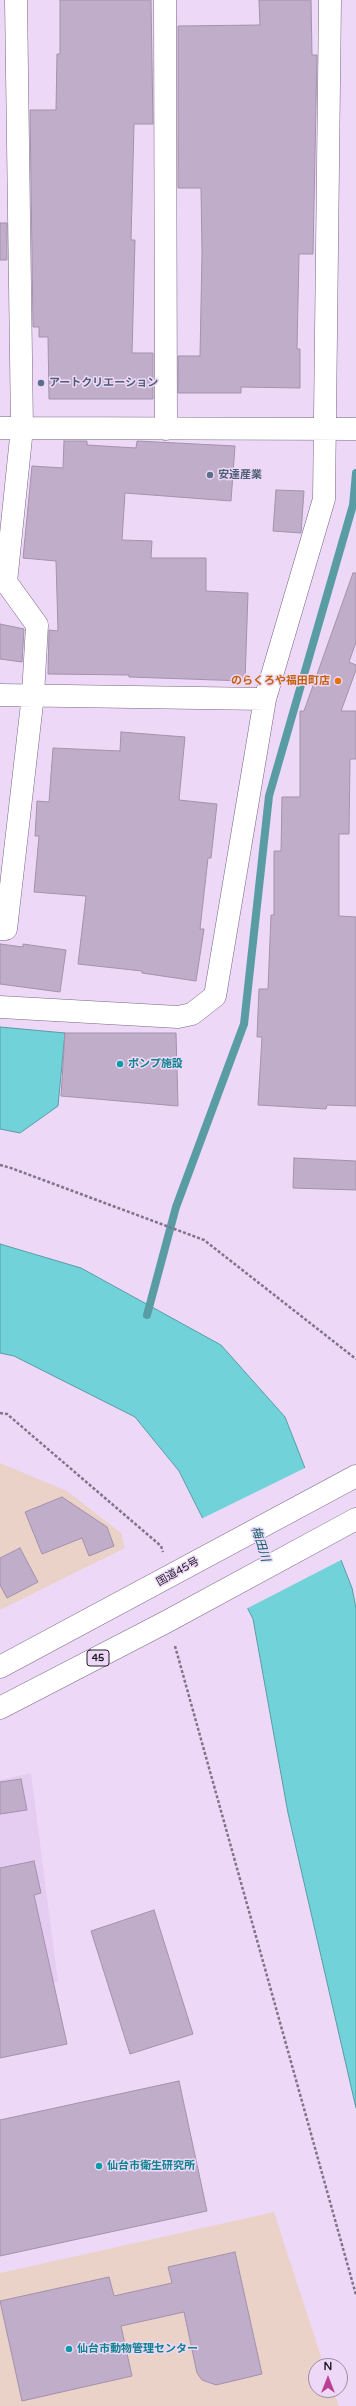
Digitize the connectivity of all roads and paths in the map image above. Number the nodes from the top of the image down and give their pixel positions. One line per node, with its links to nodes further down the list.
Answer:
1 (16, 0): 5 (main road)
2 (165, 0): 6 (main road)
3 (330, 0): 7 (main road)
4 (0, 428): 5 (main road)
5 (22, 428): 6 (main road); 9 (main road)
6 (166, 429): 7 (main road)
7 (340, 429): 10 (main road)
8 (0, 695): 9 (main road)
9 (33, 696): 10 (main road); 11 (main road)
10 (265, 699): 12 (main road)
11 (0, 929)
12 (0, 1007)
13 (0, 1165): 14 (path)
14 (356, 1359)
15 (0, 1413): 18 (path)
16 (356, 1476): 20 (main road, 国道45号)
17 (356, 1519): 21 (main road, 45)
18 (160, 1546)
19 (174, 1644): 22 (path)
20 (0, 1667)
21 (0, 1708)
22 (356, 2295)

